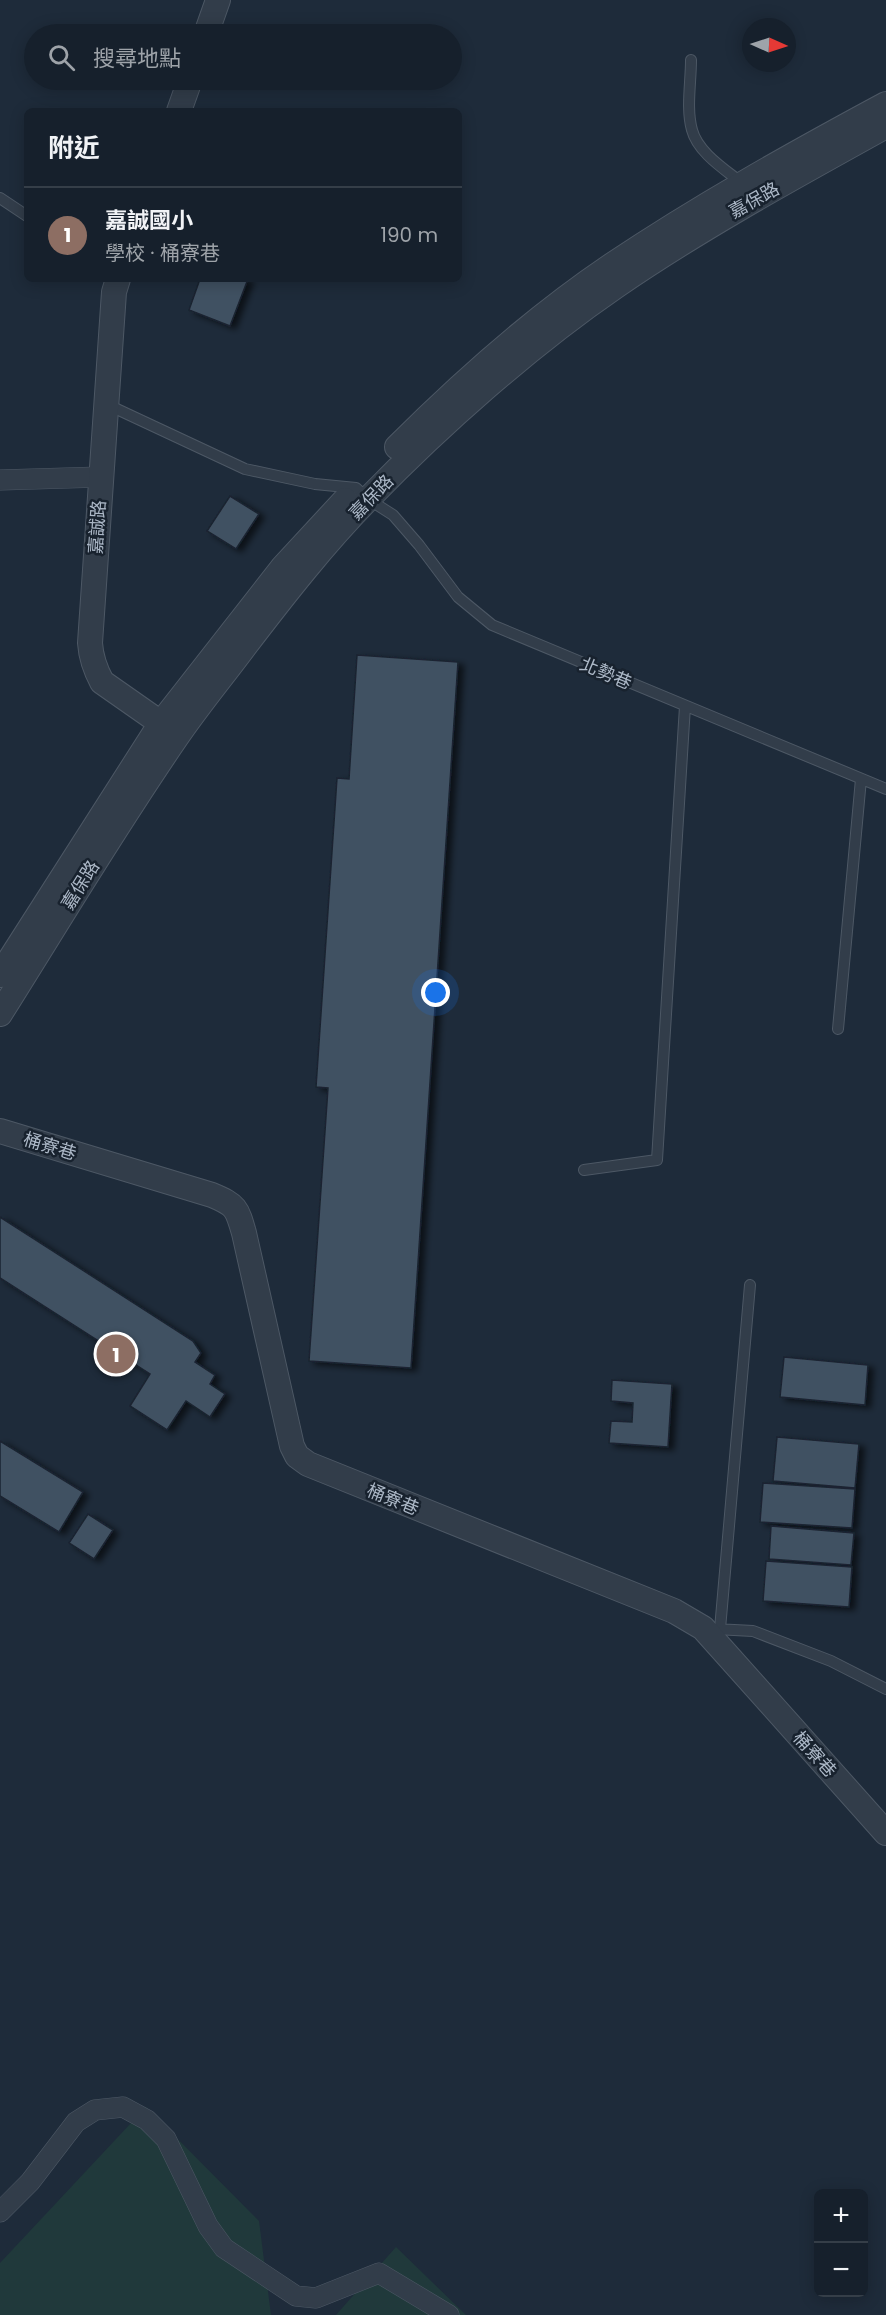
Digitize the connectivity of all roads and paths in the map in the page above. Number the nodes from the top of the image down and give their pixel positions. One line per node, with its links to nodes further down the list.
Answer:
1 (218, 0): 2 (street)
2 (210, 24)
3 (691, 60): 8 (lane)
4 (186, 90): 6 (street)
5 (886, 104): 8 (street, 嘉保路)
6 (180, 108)
7 (886, 126): 15 (street, 嘉保路)
8 (743, 185): 15 (street, 嘉保路)
9 (0, 198): 10 (lane)
10 (24, 214)
11 (117, 282): 12 (street, 嘉誠路)
12 (105, 403): 13 (street, 嘉誠路); 15 (lane)
13 (100, 477): 14 (street); 17 (street, 嘉誠路)
14 (0, 480)
15 (362, 494): 16 (lane, 北勢巷); 17 (street, 嘉保路)
16 (685, 706): 18 (lane, 北勢巷); 24 (lane)
17 (169, 729): 20 (street, 嘉保路); 21 (street, 嘉保路)
18 (861, 779): 19 (lane, 北勢巷); 22 (lane)
19 (886, 789)
20 (0, 975)
21 (0, 1014)
22 (838, 1029)
23 (0, 1131): 26 (street, 桶寮巷)
24 (584, 1170)
25 (750, 1285): 26 (lane)
26 (711, 1629): 27 (lane); 28 (street, 桶寮巷)
27 (886, 1689)
28 (886, 1833)
29 (0, 2212): 30 (street)
30 (449, 2315)

